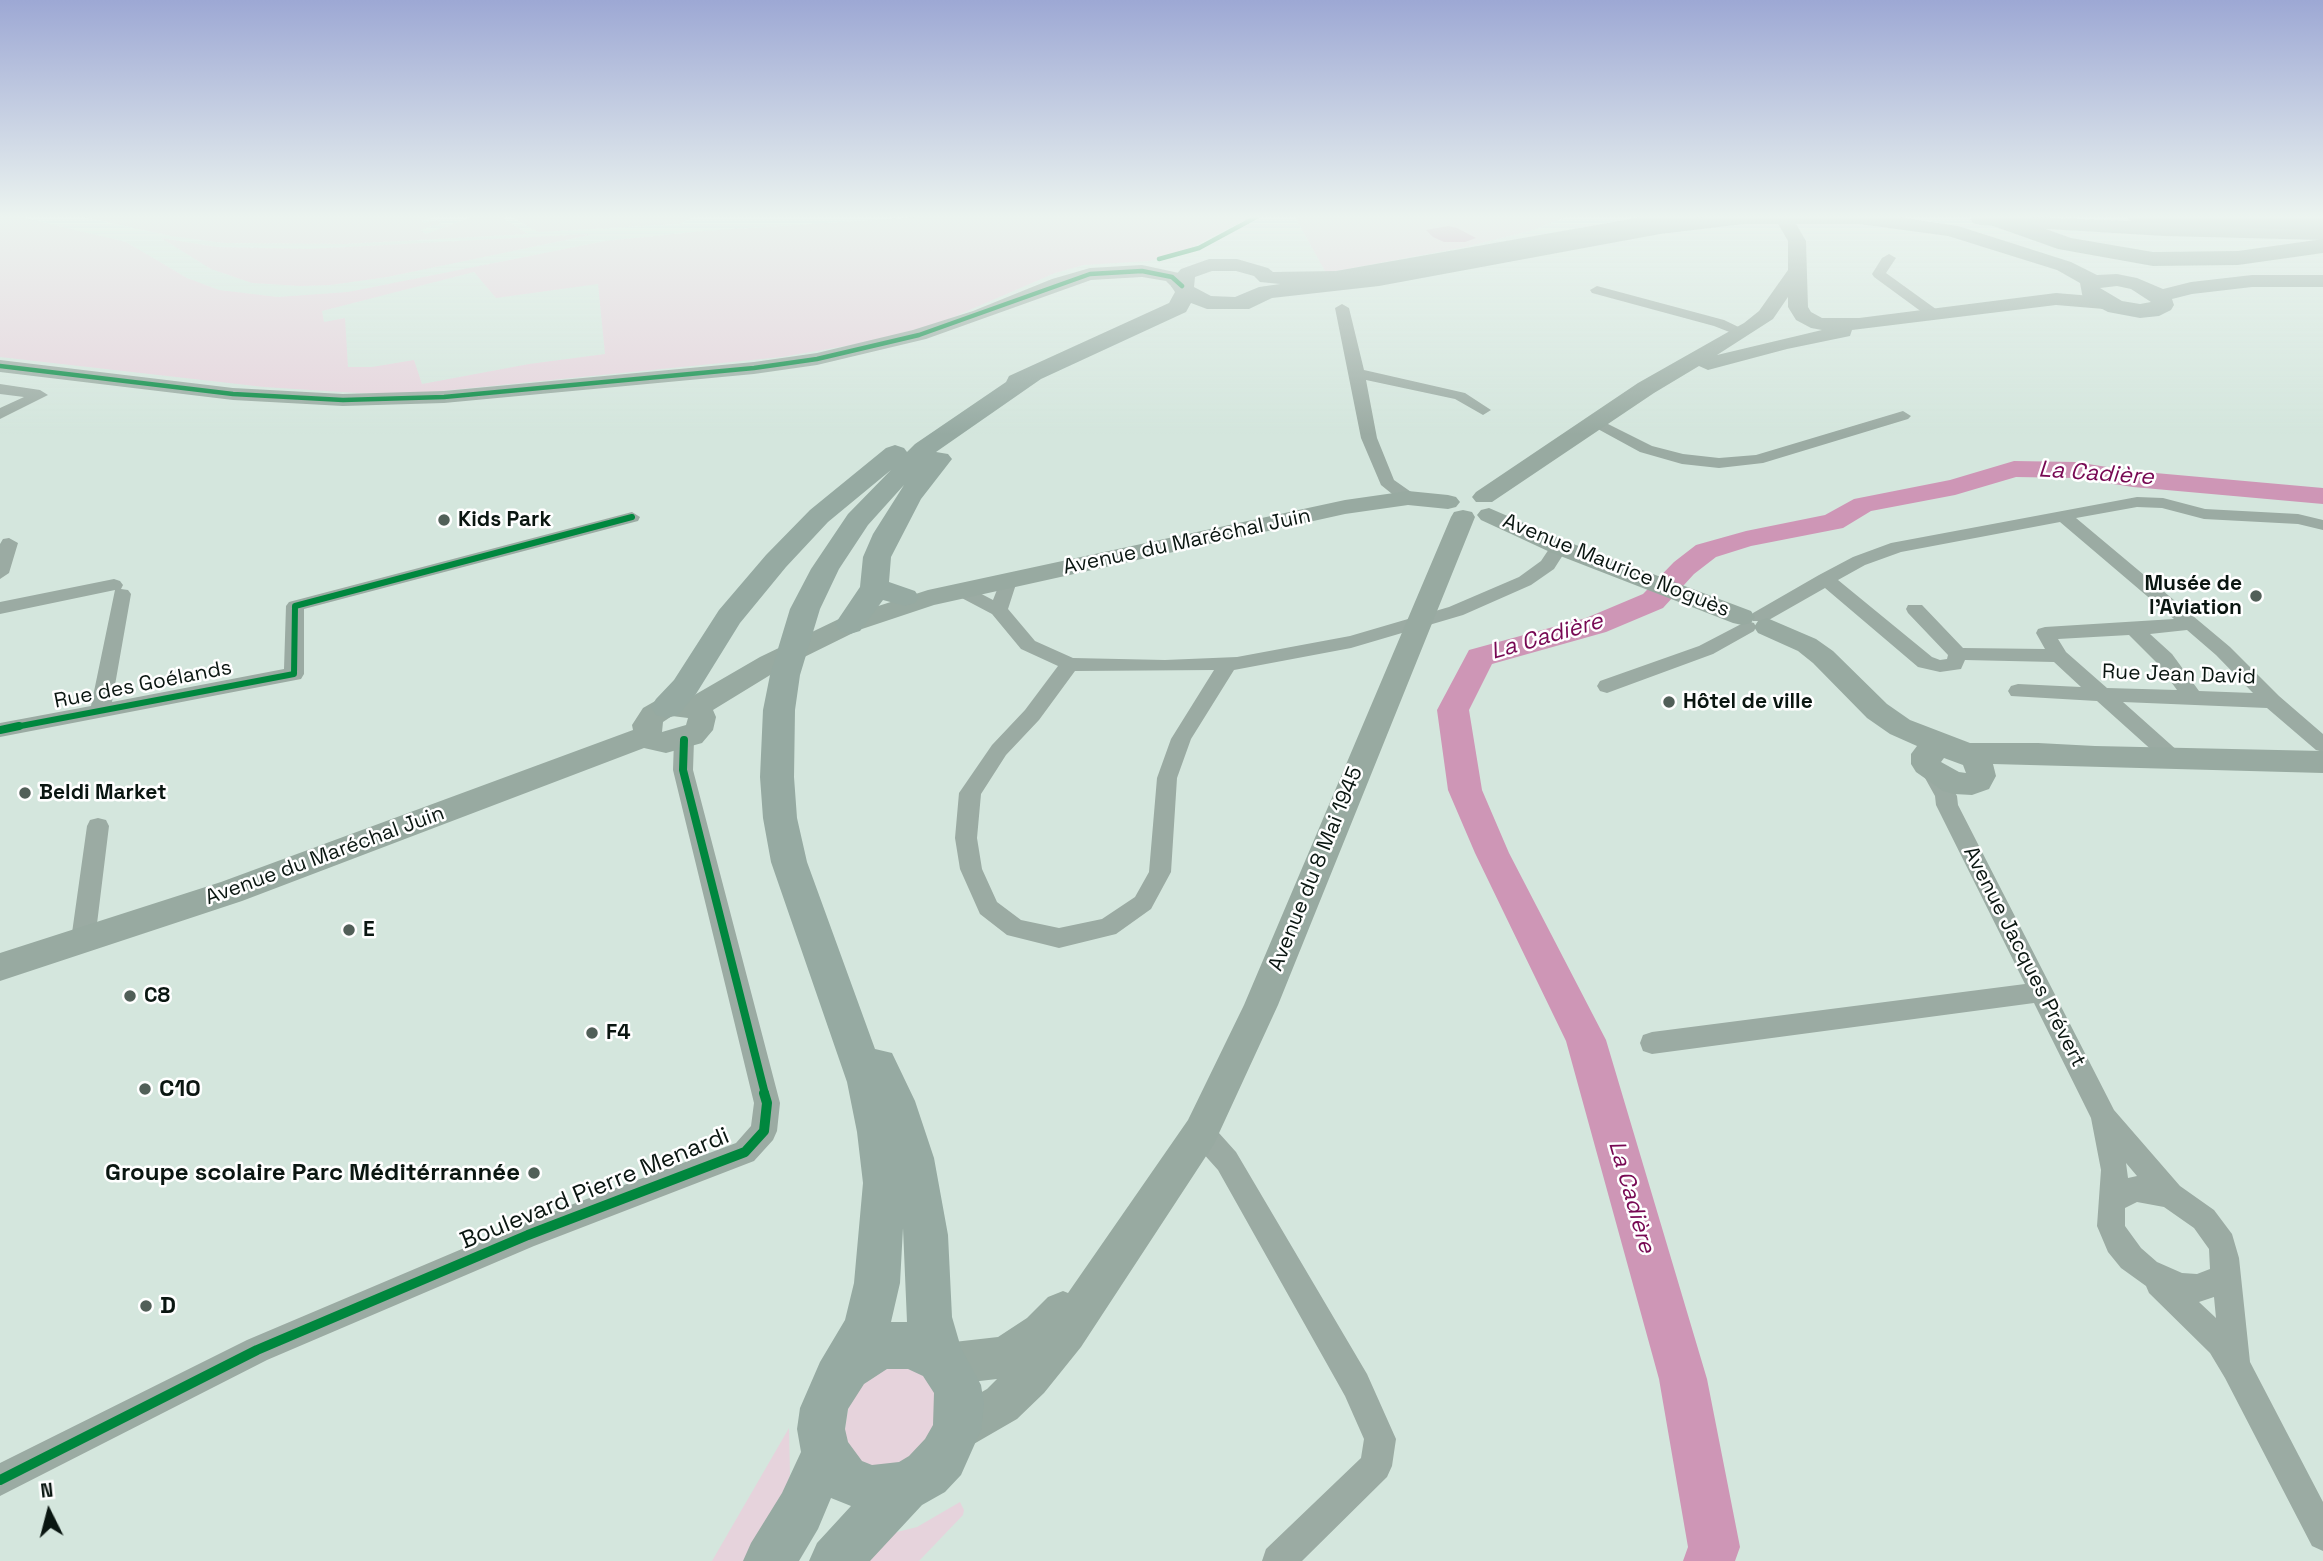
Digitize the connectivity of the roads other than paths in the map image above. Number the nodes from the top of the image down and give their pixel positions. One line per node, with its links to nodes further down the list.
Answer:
1 (1037, 288): 12 (main road)
2 (1046, 288): 12 (main road)
3 (1264, 288): 15 (main road)
4 (1785, 288): 18 (main road)
5 (1798, 288): 17 (main road)
6 (1895, 288): 17 (street)
7 (2090, 288): 14 (main road)
8 (2148, 288): 13 (main road)
9 (2192, 288): 13 (main road)
10 (1184, 289): 15 (main road); 22 (main road)
11 (1597, 290): 18 (street)
12 (1026, 295): 21 (main road)
13 (2160, 296): 14 (main road)
14 (2104, 303): 17 (main road)
15 (1221, 304): 20 (main road)
16 (1342, 308): 23 (street)
17 (1929, 316): 19 (main road)
18 (1747, 329): 19 (main road); 24 (main road)
19 (1785, 343): 24 (main road)
20 (1072, 365): 30 (main road); 43 (main road)
21 (0, 366)
22 (1037, 371): 30 (main road); 64 (main road)
23 (1356, 373): 26 (street); 31 (street)
24 (1646, 388): 29 (main road)
25 (0, 389): 27 (street)
26 (1483, 410)
27 (0, 414)
28 (1903, 416): 29 (street)
29 (1593, 422): 32 (main road)
30 (942, 435): 53 (main road)
31 (1408, 498): 33 (main road, Avenue du Maréchal Juin); 41 (main road, Avenue du Maréchal Juin)
32 (1487, 506): 33 (main road, Avenue du Maréchal Juin); 38 (main road, Avenue Maurice Noguès)
33 (1455, 510): 50 (main road, Avenue du 8 Mai 1945)
34 (2062, 515): 36 (street); 40 (street); 51 (street)
35 (632, 517): 65 (street, Rue des Goélands)
36 (2323, 526)
37 (9, 543): 39 (street)
38 (1559, 547): 48 (main road, Avenue Maurice Noguès); 50 (street)
39 (0, 573)
40 (1825, 579): 48 (street); 54 (street)
41 (1008, 581): 42 (main road, Avenue du Maréchal Juin); 47 (street)
42 (962, 591): 44 (main road, Avenue du Maréchal Juin); 47 (street)
43 (871, 593): 44 (main road); 49 (main road); 53 (main road, Avenue du Maréchal Juin)
44 (916, 598): 49 (main road, Avenue du Maréchal Juin)
45 (0, 608): 65 (street)
46 (1915, 609): 54 (street)
47 (999, 610): 57 (street)
48 (1754, 622): 59 (street); 72 (main road, Avenue Maurice Noguès)
49 (850, 624): 53 (main road, Avenue du Maréchal Juin)
50 (1417, 624): 56 (street); 80 (main road, Avenue du 8 Mai 1945)
51 (2192, 624): 52 (street); 63 (street)
52 (2134, 629): 55 (street); 62 (street)
53 (807, 634): 58 (main road); 64 (main road, Avenue du Maréchal Juin)
54 (1958, 654): 55 (street)
55 (2059, 656): 61 (street)
56 (1228, 663): 57 (street); 57 (street)
57 (1070, 664)
58 (785, 674): 75 (main road)
59 (1607, 686)
60 (2018, 691): 61 (street, Rue Jean David)
61 (2102, 695): 62 (street, Rue Jean David); 70 (street)
62 (2193, 698): 63 (street, Rue Jean David)
63 (2272, 701): 69 (street, Rue Jean David)
64 (680, 708): 67 (main road); 68 (main road)
65 (100, 711): 66 (street, Rue des Goélands)
66 (0, 730)
67 (648, 735): 68 (main road); 74 (main road, Avenue du Maréchal Juin)
68 (684, 740): 91 (street, Boulevard Pierre Menardi)
69 (2323, 745)
70 (2172, 757): 71 (main road); 72 (main road)
71 (2323, 762)
72 (1952, 768): 77 (street, Avenue Jacques Prévert)
73 (98, 826): 74 (street)
74 (83, 940): 76 (main road, Avenue du Maréchal Juin)
75 (819, 942): 86 (main road); 88 (main road)
76 (0, 967)
77 (2041, 992): 78 (street); 79 (street, Avenue Jacques Prévert)
78 (1652, 1043)
79 (2105, 1117): 81 (street, Avenue Jacques Prévert); 82 (street, Avenue Jacques Prévert)
80 (1201, 1132): 83 (main road, Avenue du 8 Mai 1945); 96 (street)
81 (2169, 1195): 82 (street); 84 (street)
82 (2114, 1200): 85 (street)
83 (1147, 1209): 86 (main road); 89 (main road)
84 (2225, 1269): 85 (street); 87 (street)
85 (2147, 1272): 87 (street)
86 (942, 1361): 88 (main road); 89 (main road)
87 (2236, 1367): 93 (street)
88 (837, 1379): 90 (main road)
89 (957, 1430): 92 (main road)
90 (825, 1453): 92 (main road); 94 (main road)
91 (0, 1480)
92 (904, 1487): 95 (main road)
93 (2323, 1535)
94 (769, 1561)
95 (835, 1561)
96 (1278, 1561)

